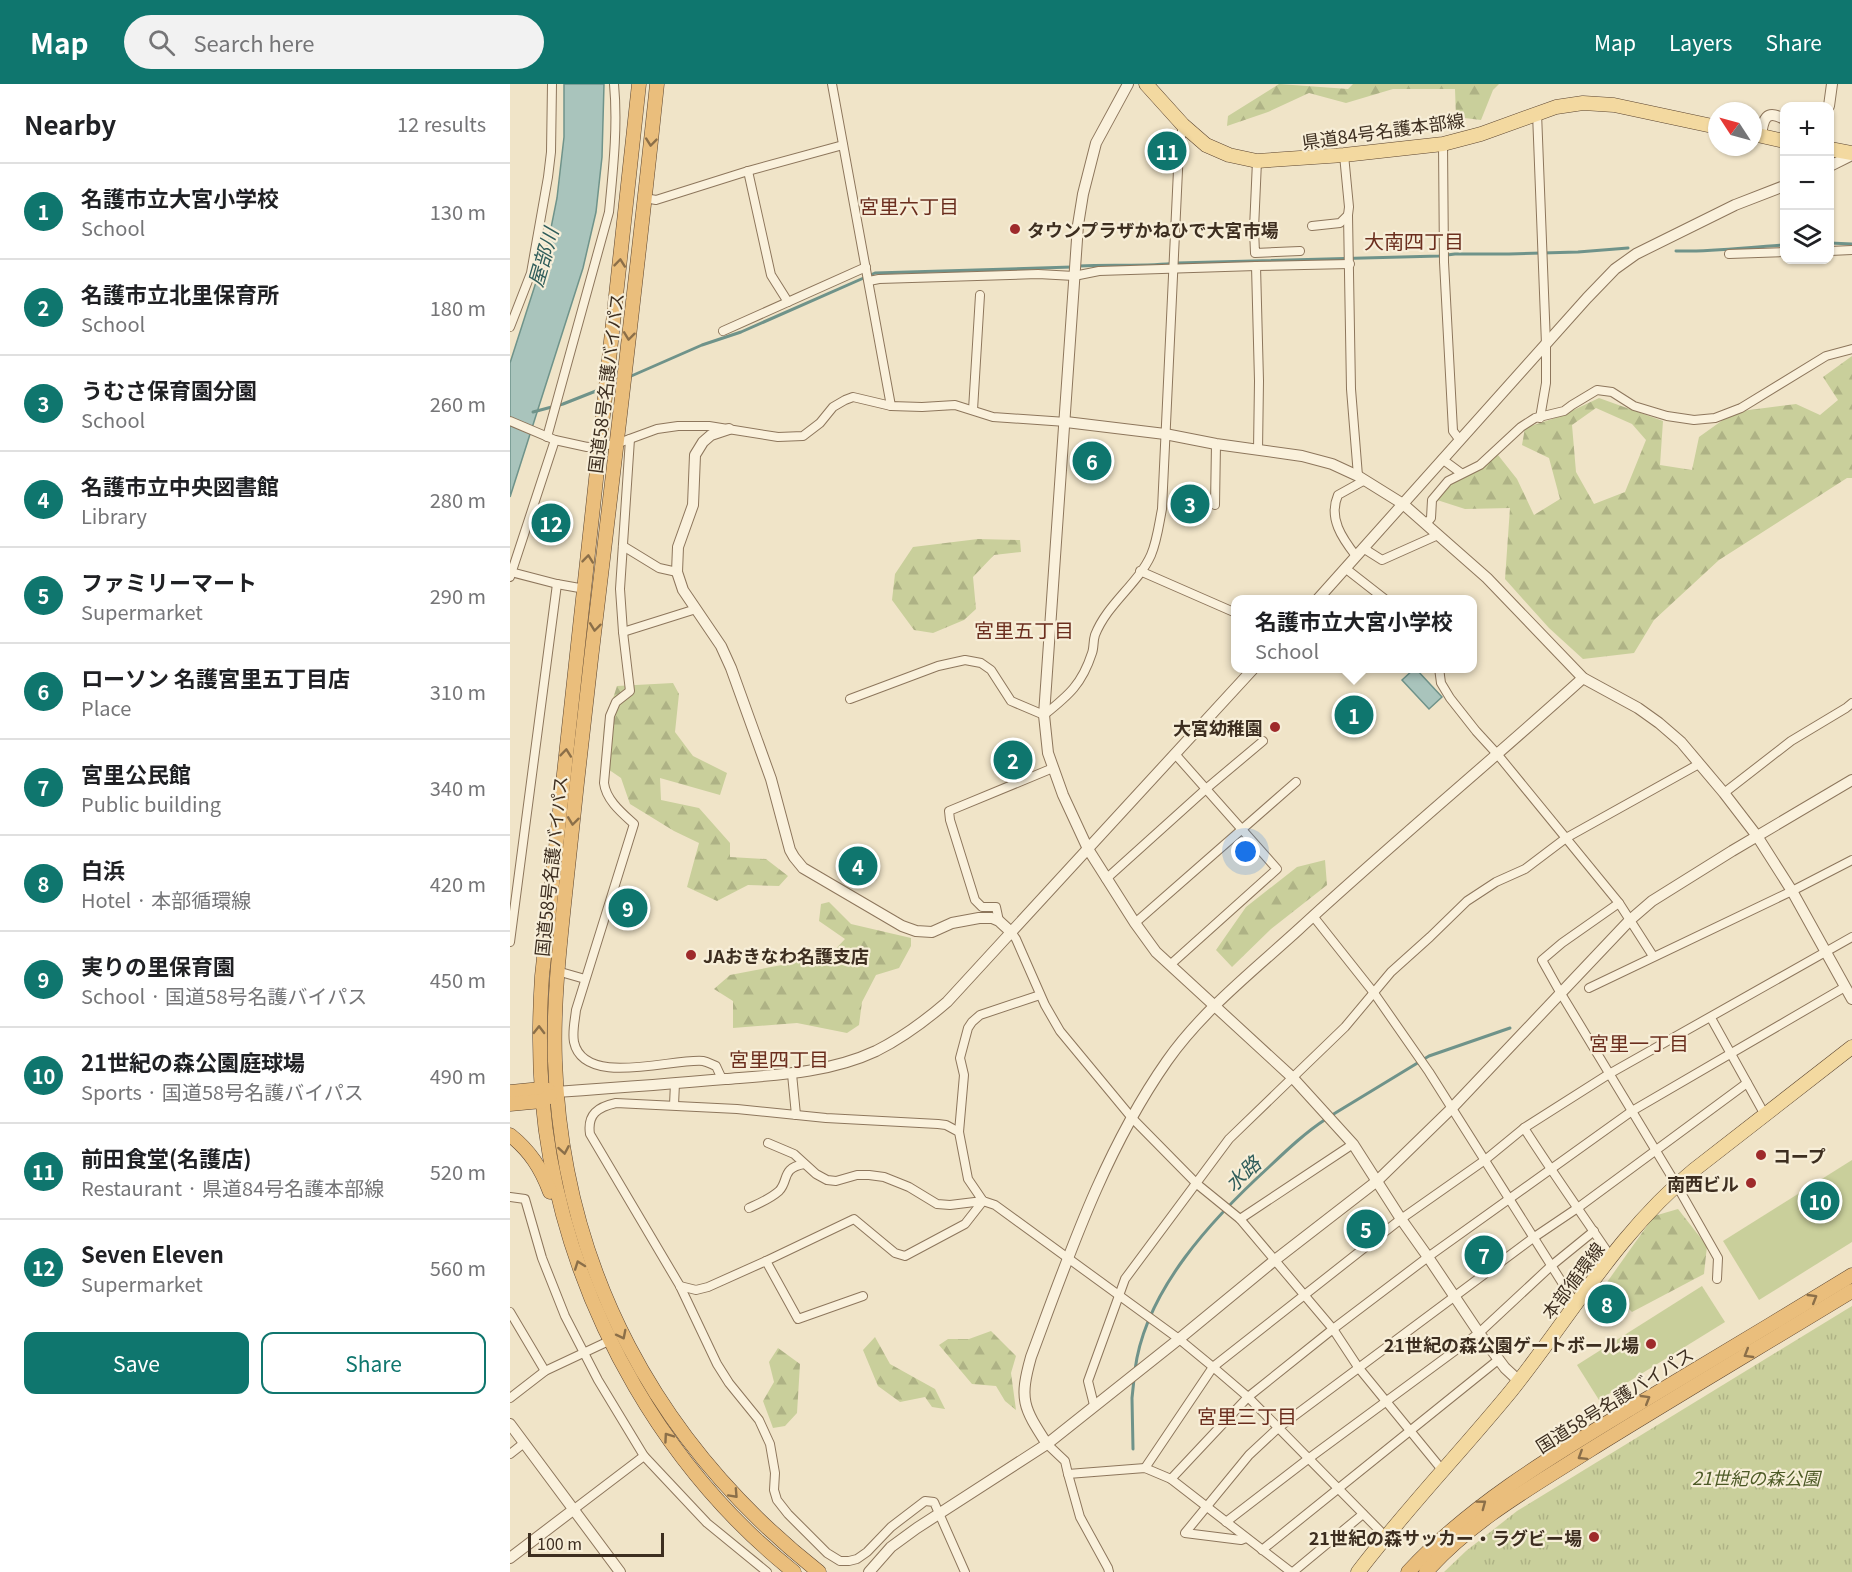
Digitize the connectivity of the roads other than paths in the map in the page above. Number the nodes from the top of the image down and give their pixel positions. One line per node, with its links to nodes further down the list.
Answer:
1 (552, 84): 44 (street)
2 (614, 84): 27 (street)
3 (639, 84): 28 (highway, 国道58号名護バイパス)
4 (657, 84): 26 (highway, 国道58号名護バイパス, one-way to 26)
5 (832, 84): 18 (street)
6 (1128, 84): 40 (street)
7 (1146, 84): 12 (main road, 県道84号名護本部線)
8 (1832, 84): 9 (street)
9 (1830, 102)
10 (1537, 113): 13 (main road, 県道84号名護本部線); 17 (main road, 県道84号名護本部線); 46 (street)
11 (1780, 116): 14 (street)
12 (1183, 125): 22 (main road, 県道84号名護本部線); 39 (street)
13 (1708, 125)
14 (1762, 126)
15 (1762, 136): 16 (main road)
16 (1780, 140)
17 (1443, 144): 21 (main road, 県道84号名護本部線); 57 (street)
18 (843, 145): 24 (street); 38 (street)
19 (1834, 150): 20 (main road)
20 (1852, 154): 23 (street)
21 (1344, 155): 22 (main road, 県道84号名護本部線); 29 (street)
22 (1257, 161): 33 (street)
23 (1834, 164)
24 (748, 171): 26 (street); 43 (street)
25 (1780, 188): 46 (street)
26 (645, 198): 58 (highway, 国道58号名護バイパス, one-way to 58)
27 (609, 212): 28 (street); 55 (street)
28 (626, 213): 60 (highway, 国道58号名護バイパス, one-way to 28)
29 (1348, 215): 30 (street); 36 (street)
30 (1312, 226)
31 (1834, 250): 32 (street)
32 (1852, 250)
33 (1300, 251)
34 (1780, 252): 35 (street)
35 (1729, 254)
36 (1350, 260): 37 (street); 64 (street)
37 (1256, 266): 39 (street); 61 (street)
38 (866, 267): 41 (street); 43 (street)
39 (1174, 269): 40 (street); 54 (street)
40 (1074, 270): 41 (street); 52 (street)
41 (868, 282): 48 (street)
42 (980, 295): 49 (street)
43 (788, 302): 45 (street)
44 (510, 327)
45 (723, 331)
46 (1546, 344): 50 (street); 57 (street)
47 (1852, 349): 50 (street)
48 (891, 406): 49 (street); 53 (street)
49 (973, 410): 52 (street)
50 (1540, 418): 63 (street)
51 (510, 421): 55 (street)
52 (1066, 422): 54 (street); 87 (street)
53 (729, 429): 56 (street); 72 (street)
54 (1165, 434): 59 (street); 73 (street)
55 (551, 438): 60 (street); 74 (street)
56 (630, 439): 58 (street); 69 (street)
57 (1459, 439): 62 (street)
58 (616, 444): 60 (street); 117 (highway, 国道58号名護バイパス, one-way to 117)
59 (1216, 444): 61 (street); 66 (street)
60 (600, 446): 76 (highway, 国道58号名護バイパス, one-way to 60)
61 (1258, 450): 64 (street)
62 (1442, 459): 63 (street); 65 (street)
63 (1461, 473): 67 (street)
64 (1362, 478): 65 (street); 70 (street)
65 (1403, 504): 67 (street); 70 (street)
66 (1215, 505)
67 (1426, 524): 68 (street)
68 (1438, 535): 70 (street); 84 (street)
69 (623, 546): 72 (street); 81 (street)
70 (1360, 552): 71 (street)
71 (1346, 568): 77 (street); 78 (street)
72 (677, 572): 79 (street)
73 (1140, 572): 80 (street); 87 (street)
74 (511, 575): 75 (street)
75 (556, 584): 76 (street); 103 (street)
76 (585, 589): 137 (highway, 国道58号名護バイパス, one-way to 76)
77 (1322, 595)
78 (1380, 595)
79 (696, 609): 81 (street); 109 (street)
80 (1231, 611)
81 (622, 632): 118 (street)
82 (1250, 673): 89 (street)
83 (1440, 673): 90 (street)
84 (1583, 678): 90 (street); 91 (street)
85 (850, 699): 87 (street)
86 (1852, 703): 96 (street)
87 (1044, 715): 92 (street)
88 (1263, 741): 95 (street)
89 (1175, 754): 95 (street); 100 (street)
90 (1498, 754): 99 (street); 107 (street)
91 (1699, 764): 96 (street); 99 (street)
92 (1053, 768): 100 (street); 109 (street)
93 (1852, 780): 98 (street)
94 (1296, 782): 97 (street)
95 (1207, 788): 97 (street); 104 (street)
96 (1724, 793): 98 (street)
97 (1242, 828): 110 (street); 116 (street)
98 (1757, 836): 105 (street); 108 (street)
99 (1566, 838): 106 (street); 122 (street)
100 (1088, 849): 104 (street); 111 (street)
101 (1852, 860): 105 (street)
102 (510, 864): 103 (street)
103 (520, 865): 113 (street)
104 (1106, 879): 110 (street)
105 (1792, 891): 114 (street); 115 (street)
106 (1619, 903): 108 (street); 121 (street)
107 (1313, 916): 122 (street); 125 (street)
108 (1630, 920): 115 (street); 121 (street)
109 (999, 921): 111 (street)
110 (1135, 923): 116 (street)
111 (1011, 932): 123 (street); 129 (street)
112 (1852, 938): 114 (street)
113 (510, 939)
114 (1826, 952): 119 (street); 126 (street)
115 (1653, 956): 120 (street)
116 (1170, 964): 125 (street)
117 (557, 971): 118 (street); 136 (highway, 国道58号名護バイパス)
118 (585, 979): 132 (street)
119 (1845, 987): 124 (street); 128 (street)
120 (1589, 988)
121 (1560, 992): 130 (street); 140 (street)
122 (1374, 993): 131 (street); 140 (street)
123 (1040, 995): 144 (street); 146 (street)
124 (1852, 999)
125 (1215, 1006): 131 (street); 144 (street)
126 (1711, 1018): 128 (street); 130 (street)
127 (1852, 1047): 143 (main road, 本部循環線)
128 (1731, 1053): 134 (street); 141 (street)
129 (792, 1074): 132 (street); 142 (street)
130 (1609, 1074): 141 (street); 145 (street)
131 (1293, 1078): 149 (street); 155 (street)
132 (722, 1079): 133 (street)
133 (675, 1083): 136 (street); 139 (street)
134 (1747, 1083): 143 (street); 150 (street)
135 (510, 1092): 137 (highway)
136 (556, 1092): 137 (highway); 222 (highway, 国道58号名護バイパス, one-way to 222)
137 (542, 1095): 138 (highway); 162 (highway, 国道58号名護バイパス)
138 (510, 1104)
139 (674, 1106): 142 (street); 175 (street)
140 (1451, 1109): 151 (street); 154 (street)
141 (1632, 1111): 150 (street); 153 (street)
142 (796, 1115): 146 (street)
143 (1765, 1115): 156 (main road, 本部循環線)
144 (1132, 1119): 155 (street); 169 (street)
145 (1524, 1128): 151 (street); 153 (street)
146 (959, 1132): 159 (street)
147 (510, 1135): 162 (highway)
148 (768, 1143): 152 (street)
149 (1353, 1144): 154 (street); 163 (street)
150 (1656, 1150): 156 (street); 160 (street)
151 (1485, 1160): 158 (street); 164 (street)
152 (804, 1164): 159 (street); 161 (street)
153 (1550, 1170): 158 (street); 160 (street)
154 (1377, 1181): 164 (street); 170 (street)
155 (1197, 1184): 163 (street); 179 (street)
156 (1676, 1184): 168 (main road, 本部循環線); 174 (street)
157 (510, 1197): 187 (street)
158 (1510, 1200): 166 (street); 167 (street)
159 (983, 1201): 169 (street); 171 (street)
160 (1578, 1207): 165 (street); 166 (street)
161 (749, 1208)
162 (561, 1209): 186 (highway, 国道58号名護バイパス, one-way to 162)
163 (1240, 1219): 170 (street)
164 (1401, 1219): 167 (street); 177 (street)
165 (1594, 1231): 168 (street); 172 (street)
166 (1533, 1238): 172 (street); 180 (street)
167 (1428, 1257): 180 (street); 183 (street)
168 (1611, 1257): 181 (main road, 本部循環線)
169 (1068, 1258): 179 (street); 201 (street)
170 (1275, 1260): 177 (street); 185 (street)
171 (766, 1262): 175 (street); 178 (street)
172 (1551, 1266): 181 (street); 184 (street)
173 (1852, 1275): 228 (highway, 国道58号名護バイパス, one-way to 173)
174 (1717, 1279)
175 (680, 1286): 212 (street)
176 (1852, 1291): 229 (highway, 国道58号名護バイパス, one-way to 229)
177 (1305, 1294): 183 (street); 189 (street)
178 (863, 1296)
179 (1119, 1296): 185 (street); 196 (street)
180 (1454, 1296): 184 (street); 190 (street)
181 (1575, 1303): 192 (main road, 本部循環線)
182 (510, 1312): 191 (street)
183 (1333, 1329): 190 (street); 193 (street)
184 (1479, 1334): 188 (street); 195 (street)
185 (1179, 1339): 189 (street); 196 (street)
186 (611, 1340): 187 (street); 221 (highway, 国道58号名護バイパス, one-way to 186)
187 (584, 1354): 191 (street); 203 (street)
188 (1498, 1359): 192 (street); 199 (street)
189 (1214, 1367): 193 (street); 205 (street)
190 (1358, 1367): 195 (street); 198 (street)
191 (545, 1371): 194 (street)
192 (1519, 1381): 206 (main road, 本部循環線)
193 (1248, 1397): 198 (street); 208 (street)
194 (510, 1398)
195 (1386, 1402): 199 (street); 204 (street)
196 (1094, 1405): 201 (street)
197 (510, 1424): 200 (street)
198 (1278, 1428): 204 (street); 210 (street)
199 (1410, 1431): 206 (street); 209 (street)
200 (524, 1443): 202 (street); 211 (street)
201 (1047, 1444): 207 (street); 212 (street)
202 (510, 1454)
203 (644, 1456): 211 (street); 220 (street)
204 (1308, 1459): 209 (street); 214 (street)
205 (1144, 1468): 207 (street); 208 (street)
206 (1443, 1471): 215 (main road, 本部循環線)
207 (1068, 1474): 225 (street)
208 (1172, 1479): 210 (street)
209 (1338, 1488): 213 (street); 217 (street)
210 (1207, 1506): 214 (street); 216 (street)
211 (573, 1510): 218 (street); 219 (street)
212 (938, 1513): 223 (street); 224 (street)
213 (1363, 1514): 215 (street); 226 (street)
214 (1226, 1522): 216 (street)
215 (1386, 1537): 227 (main road, 本部循環線)
216 (1246, 1538): 217 (street)
217 (1262, 1550): 226 (street)
218 (510, 1558)
219 (620, 1572)
220 (767, 1572)
221 (794, 1572)
222 (819, 1572)
223 (869, 1572)
224 (965, 1572)
225 (1109, 1572)
226 (1292, 1572)
227 (1358, 1572)
228 (1408, 1572)
229 (1426, 1572)

